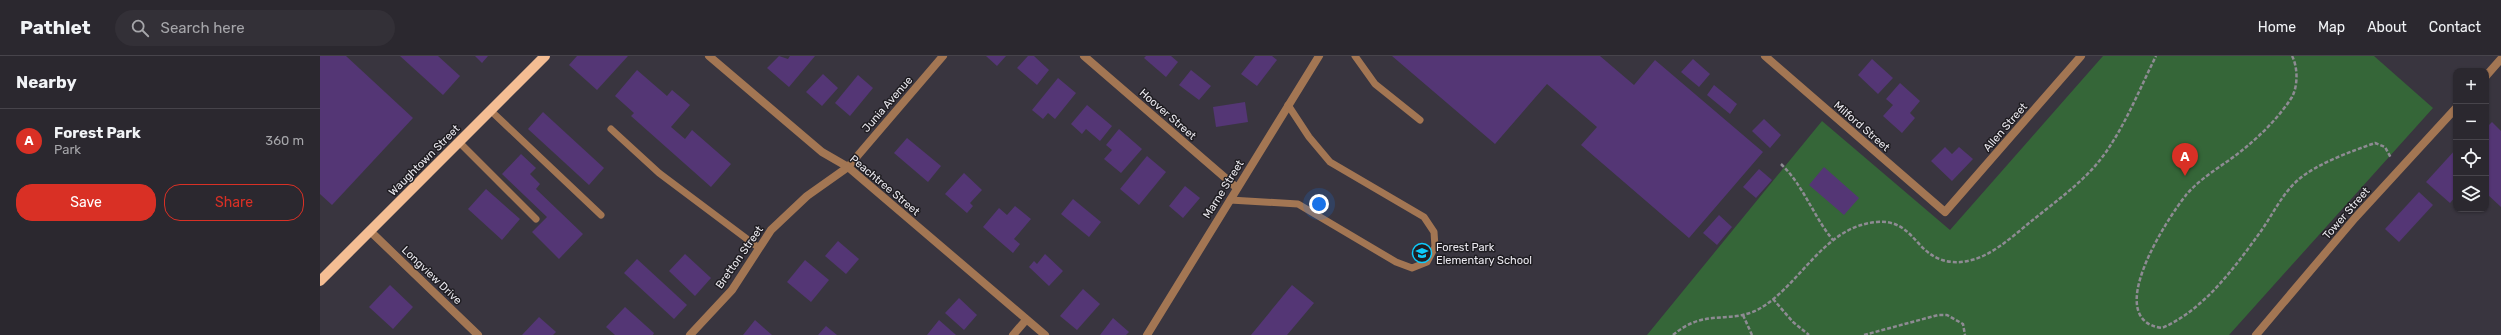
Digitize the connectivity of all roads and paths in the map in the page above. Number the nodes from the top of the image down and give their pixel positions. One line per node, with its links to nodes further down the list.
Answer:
1 (545, 56): 14 (main road, Waughtown Street)
2 (708, 56): 21 (street, Peachtree Street)
3 (944, 56): 21 (street, Junia Avenue)
4 (1084, 56): 22 (street, Hoover Street)
5 (1319, 56): 13 (street, Marne Street)
6 (1355, 56): 16 (lane)
7 (1765, 56): 24 (street, Milford Street)
8 (2081, 56): 24 (street, Allen Street)
9 (2156, 56): 28 (path)
10 (2292, 56): 19 (path)
11 (2501, 59): 12 (street)
12 (2489, 73)
13 (1288, 105): 22 (street, Marne Street); 23 (lane)
14 (490, 110): 18 (main road, Waughtown Street); 25 (lane)
15 (2453, 111): 44 (street, Tower Street)
16 (1420, 120)
17 (611, 129): 29 (lane)
18 (459, 142): 26 (lane); 27 (main road, Waughtown Street)
19 (2391, 158)
20 (1781, 164): 28 (path)
21 (848, 167): 29 (street, Bretton Street); 33 (street, Peachtree Street)
22 (1237, 188): 23 (street, Marne Street)
23 (1230, 200): 38 (street, Marne Street)
24 (1945, 212)
25 (601, 215)
26 (536, 219)
27 (370, 231): 30 (main road, Waughtown Street); 34 (street, Longview Drive)
28 (1833, 240): 31 (path)
29 (759, 248): 35 (street, Bretton Street)
30 (320, 281)
31 (1773, 299): 32 (path); 41 (path)
32 (1743, 315): 39 (path); 40 (path)
33 (1026, 320): 36 (street); 37 (street, Peachtree Street)
34 (478, 335)
35 (690, 335)
36 (1013, 335)
37 (1044, 335)
38 (1147, 335)
39 (1673, 335)
40 (1752, 335)
41 (1809, 335)
42 (1864, 335): 43 (path)
43 (1965, 335)
44 (2256, 335)

